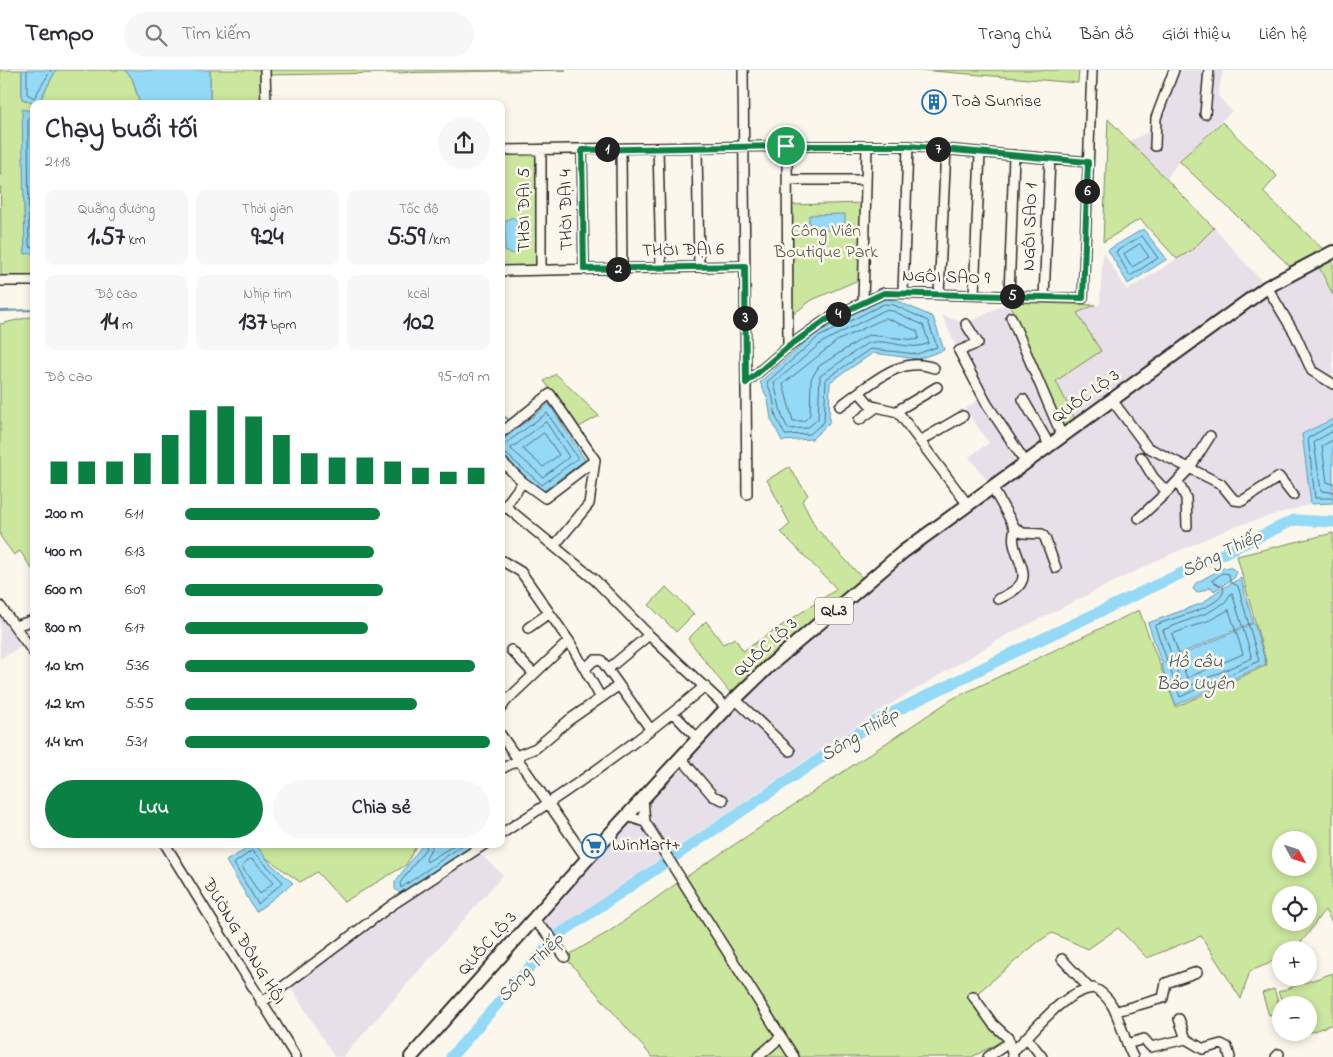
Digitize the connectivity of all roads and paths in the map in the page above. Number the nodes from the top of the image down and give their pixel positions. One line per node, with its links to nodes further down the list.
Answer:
1 (265, 70): 6 (street)
2 (743, 70): 12 (street)
3 (1092, 70): 23 (street)
4 (1174, 70): 11 (street)
5 (1209, 70): 7 (street)
6 (266, 100)
7 (1205, 114)
8 (786, 146): 9 (street); 12 (street); 24 (street)
9 (867, 146): 10 (street); 25 (street)
10 (908, 146): 19 (street); 37 (street)
11 (1155, 146)
12 (743, 147): 14 (street); 27 (street)
13 (658, 148): 14 (street); 15 (street); 30 (street)
14 (697, 148): 28 (street)
15 (621, 149): 18 (street); 29 (street)
16 (505, 150): 17 (street)
17 (541, 150): 18 (street); 32 (street, THỜI ĐẠI 5)
18 (582, 150): 31 (street, THỜI ĐẠI 4)
19 (946, 150): 20 (street); 38 (street)
20 (980, 153): 21 (street); 39 (street)
21 (1014, 155): 22 (street); 40 (street)
22 (1050, 159): 23 (street); 41 (street, NGÔI SAO 1)
23 (1088, 162): 41 (street, NGÔI SAO 9)
24 (787, 180): 25 (street); 45 (street)
25 (866, 180): 42 (street)
26 (1333, 252): 36 (highway, QUỐC LỘ 3 / QL.3)
27 (745, 266): 28 (street, THỜI ĐẠI 6); 47 (street)
28 (699, 267): 30 (street, THỜI ĐẠI 6)
29 (622, 268): 30 (street, THỜI ĐẠI 6); 31 (street, THỜI ĐẠI 6)
30 (661, 268)
31 (584, 269): 32 (street, THỜI ĐẠI 6)
32 (542, 270): 33 (street, THỜI ĐẠI 6)
33 (505, 271)
34 (1, 281): 35 (street)
35 (30, 281)
36 (1267, 287): 48 (street); 52 (highway, QUỐC LỘ 3 / QL.3)
37 (903, 293): 38 (street, NGÔI SAO 9); 42 (street, NGÔI SAO 9)
38 (939, 294): 39 (street, NGÔI SAO 9)
39 (974, 295): 40 (street, NGÔI SAO 9)
40 (1009, 296): 41 (street, NGÔI SAO 9)
41 (1044, 297)
42 (863, 303): 45 (street, NGÔI SAO 9)
43 (1011, 317): 59 (street)
44 (966, 324): 65 (street)
45 (788, 347): 47 (street, NGÔI SAO 9)
46 (934, 368): 50 (street)
47 (746, 383): 72 (street)
48 (1333, 384)
49 (937, 388): 55 (street)
50 (859, 392): 53 (street); 54 (street)
51 (1023, 399): 62 (street)
52 (1112, 400): 59 (highway, QUỐC LỘ 3 / QL.3); 67 (street)
53 (840, 406)
54 (877, 407): 55 (street); 57 (street)
55 (898, 412): 61 (street)
56 (963, 416): 61 (street)
57 (859, 420)
58 (505, 429): 64 (street)
59 (1062, 436): 62 (highway, QUỐC LỘ 3 / QL.3)
60 (1210, 436): 67 (street)
61 (920, 441): 75 (street)
62 (1050, 446): 65 (highway, QUỐC LỘ 3 / QL.3)
63 (1141, 457): 71 (street)
64 (595, 460): 68 (street); 80 (street)
65 (1026, 463): 70 (highway, QUỐC LỘ 3 / QL.3)
66 (505, 465): 68 (street)
67 (1188, 469): 69 (street); 73 (street)
68 (523, 482): 74 (street)
69 (1178, 482): 71 (street); 78 (street)
70 (992, 487): 75 (highway, QUỐC LỘ 3 / QL.3); 79 (street)
71 (1167, 492): 77 (street)
72 (747, 494)
73 (1292, 495)
74 (505, 505)
75 (968, 505): 100 (highway, QUỐC LỘ 3 / QL.3)
76 (505, 509): 80 (street)
77 (1139, 518)
78 (1188, 526)
79 (1015, 528): 82 (street); 83 (street)
80 (555, 545): 89 (street)
81 (505, 562): 85 (street)
82 (1056, 568)
83 (998, 600)
84 (0, 606): 87 (street)
85 (549, 613): 88 (street); 90 (street)
86 (30, 621): 87 (street)
87 (15, 626): 91 (street)
88 (528, 628)
89 (649, 635): 94 (street); 97 (street)
90 (569, 641): 93 (street); 95 (street)
91 (30, 647)
92 (511, 650): 95 (street)
93 (585, 669): 94 (street); 98 (street)
94 (608, 669): 96 (street)
95 (534, 674): 99 (street)
96 (618, 686): 98 (street); 102 (street)
97 (705, 686): 100 (street); 101 (street)
98 (601, 698): 106 (street)
99 (505, 703)
100 (731, 704): 103 (highway, QUỐC LỘ 3 / QL.3); 105 (street)
101 (673, 713): 102 (street); 103 (street)
102 (651, 730): 111 (street)
103 (698, 739): 107 (highway, QUỐC LỘ 3 / QL.3)
104 (505, 740): 106 (street)
105 (790, 751)
106 (518, 758): 108 (street); 111 (street)
107 (681, 758): 109 (highway, QUỐC LỘ 3 / QL.3); 110 (street)
108 (505, 766)
109 (643, 798): 112 (highway, QUỐC LỘ 3 / QL.3); 113 (street)
110 (724, 800)
111 (548, 804): 114 (street); 117 (street)
112 (627, 816): 113 (street); 117 (highway, QUỐC LỘ 3 / QL.3)
113 (645, 822): 127 (street)
114 (505, 831)
115 (167, 848): 124 (street, ĐƯỜNG ĐÔNG HỘI)
116 (471, 848): 124 (street)
117 (587, 859): 118 (highway, QUỐC LỘ 3 / QL.3)
118 (533, 920): 119 (street); 133 (highway, QUỐC LỘ 3 / QL.3)
119 (564, 955)
120 (1062, 959): 122 (street)
121 (1197, 972): 125 (street)
122 (1089, 988): 125 (street); 128 (street)
123 (973, 996): 131 (street)
124 (261, 1003): 132 (street, ĐƯỜNG ĐÔNG HỘI)
125 (1116, 1011): 130 (street)
126 (1179, 1019): 129 (street)
127 (781, 1037): 134 (street); 135 (street)
128 (1027, 1038): 131 (street); 137 (street)
129 (1186, 1039): 130 (street); 139 (street)
130 (1127, 1044): 138 (street)
131 (1012, 1050): 136 (street)
132 (296, 1057)
133 (410, 1057)
134 (758, 1057)
135 (794, 1057)
136 (988, 1057)
137 (1042, 1057)
138 (1133, 1057)
139 (1230, 1057)

